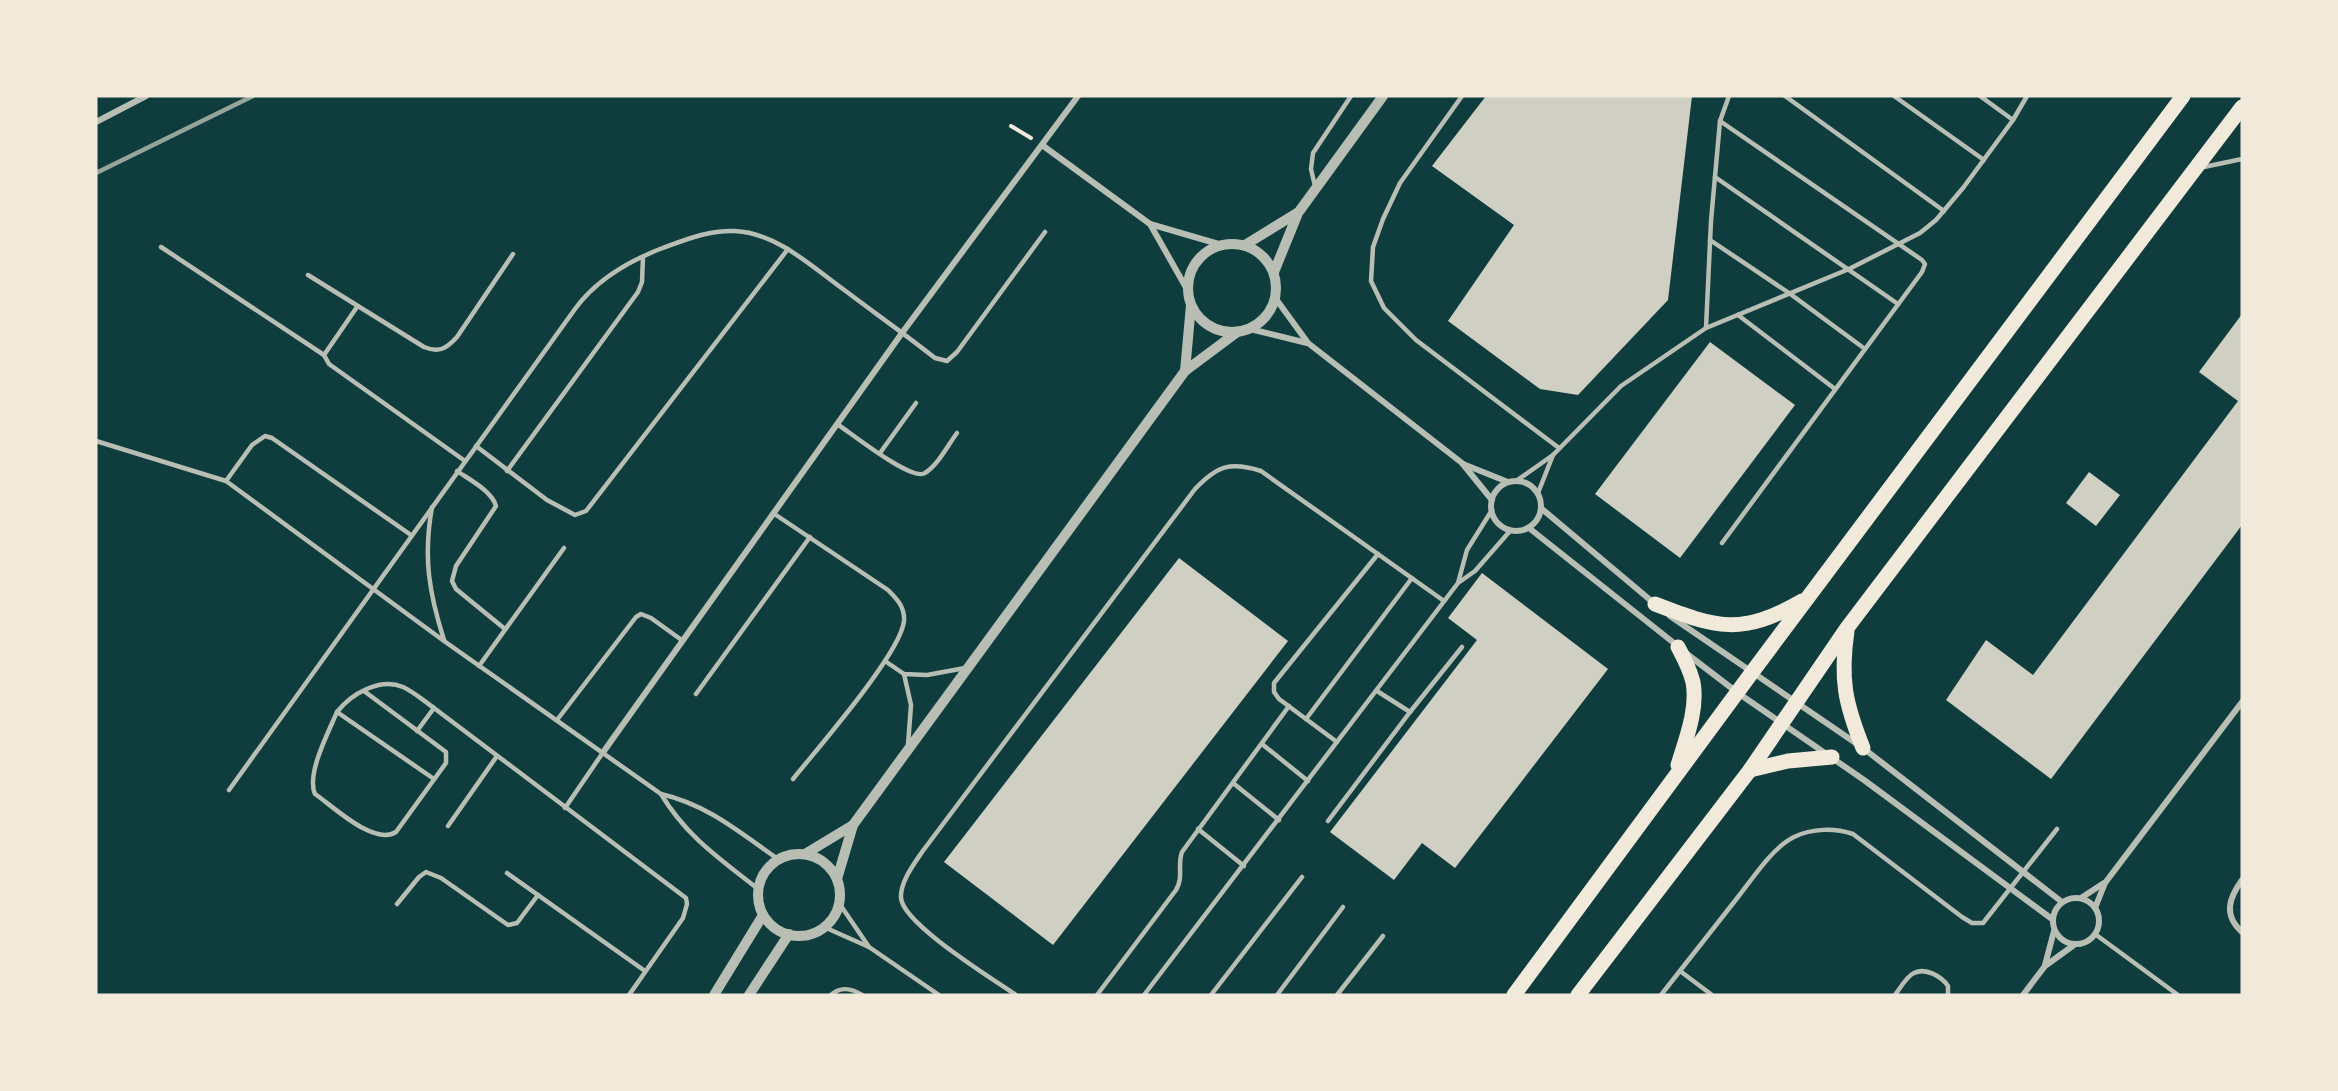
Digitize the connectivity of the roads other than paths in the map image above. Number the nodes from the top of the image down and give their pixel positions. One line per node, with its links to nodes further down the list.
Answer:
1 (146, 96): 14 (street)
2 (1078, 96): 16 (street)
3 (1351, 96): 21 (lane)
4 (1383, 96): 21 (street)
5 (1462, 96): 58 (lane)
6 (1729, 96): 15 (lane)
7 (1785, 96): 22 (lane)
8 (1894, 96): 18 (lane)
9 (1980, 96): 13 (lane)
10 (2027, 96): 13 (lane)
11 (2183, 96): 83 (main road)
12 (2242, 107): 19 (main road)
13 (2013, 120): 18 (lane)
14 (96, 122)
15 (1720, 122): 20 (lane); 28 (lane)
16 (1042, 145): 24 (street); 46 (street)
17 (2242, 159): 19 (lane)
18 (1984, 160): 22 (lane)
19 (2195, 169): 86 (main road)
20 (1715, 177): 26 (lane); 34 (lane)
21 (1315, 189): 23 (street)
22 (1944, 211): 28 (lane)
23 (1298, 213): 29 (street); 35 (street)
24 (1150, 224): 27 (street); 37 (street)
25 (1045, 232): 46 (lane)
26 (1710, 240): 38 (lane); 44 (lane)
27 (1222, 244): 29 (street); 37 (street)
28 (1899, 244): 34 (lane); 40 (lane)
29 (1245, 245): 35 (street)
30 (161, 246): 50 (lane)
31 (788, 249): 33 (lane); 46 (lane); 64 (lane)
32 (513, 254): 42 (lane)
33 (643, 257): 57 (lane); 64 (lane)
34 (1849, 269): 38 (lane); 40 (lane)
35 (1274, 272): 39 (street)
36 (308, 275): 42 (lane)
37 (1188, 291): 41 (street)
38 (1789, 293): 43 (lane); 49 (lane)
39 (1276, 299): 45 (street); 48 (street)
40 (1898, 304): 49 (lane)
41 (1191, 305): 47 (street); 51 (street)
42 (357, 307): 50 (lane)
43 (1738, 315): 44 (lane); 52 (lane)
44 (1706, 328): 58 (lane)
45 (1250, 329): 47 (street); 48 (street)
46 (902, 333): 54 (street)
47 (1236, 333): 51 (street)
48 (1308, 343): 62 (street)
49 (1865, 349): 52 (lane)
50 (324, 355): 61 (lane)
51 (1185, 371): 94 (street)
52 (1835, 389): 77 (lane)
53 (916, 403): 59 (lane)
54 (837, 424): 59 (lane); 72 (street)
55 (957, 433): 59 (lane)
56 (96, 441): 65 (lane)
57 (476, 446): 61 (lane); 64 (lane)
58 (1559, 448): 60 (lane)
59 (880, 453)
60 (1553, 455): 66 (lane); 67 (lane)
61 (465, 461): 63 (lane)
62 (1462, 463): 66 (street); 68 (street)
63 (457, 471): 69 (lane); 87 (lane)
64 (507, 471)
65 (226, 481): 75 (lane); 82 (lane)
66 (1512, 482): 67 (street); 68 (street)
67 (1538, 494): 70 (street)
68 (1492, 500): 71 (street)
69 (433, 505): 75 (lane); 88 (lane)
70 (1542, 509): 73 (street); 85 (street)
71 (1492, 510): 74 (street); 81 (lane)
72 (773, 513): 76 (lane); 89 (street)
73 (1529, 528): 74 (street); 91 (street)
74 (1510, 531): 81 (lane)
75 (411, 535): 82 (lane)
76 (810, 537): 92 (lane); 100 (lane)
77 (1722, 543)
78 (564, 548): 87 (lane)
79 (1378, 554): 80 (lane); 103 (lane); 170 (lane)
80 (1412, 578): 84 (lane); 107 (lane)
81 (1458, 583): 84 (lane)
82 (372, 588): 88 (lane); 124 (lane)
83 (1808, 598): 85 (main road); 95 (main road)
84 (1444, 601): 98 (lane)
85 (1654, 604): 95 (street)
86 (1847, 628): 101 (main road); 113 (main road)
87 (505, 629): 93 (lane)
88 (444, 641): 93 (lane)
89 (683, 641): 108 (lane); 115 (street)
90 (1462, 647): 106 (lane)
91 (1678, 647): 99 (street); 119 (main road)
92 (885, 661): 96 (lane); 121 (lane)
93 (480, 666): 108 (lane)
94 (969, 667): 96 (lane); 114 (street)
95 (1753, 671): 99 (main road); 101 (street)
96 (904, 674): 114 (lane)
97 (363, 691): 104 (lane); 105 (lane); 110 (lane)
98 (1377, 691): 106 (lane); 111 (lane)
99 (1738, 693): 109 (street); 119 (main road)
100 (696, 694)
101 (1798, 702): 109 (main road); 113 (street)
102 (2242, 702): 141 (street)
103 (1289, 706): 107 (lane); 112 (lane)
104 (434, 708): 110 (lane); 116 (lane)
105 (337, 712): 120 (lane); 120 (lane)
106 (1410, 712): 128 (lane)
107 (1306, 719): 111 (lane)
108 (557, 720): 115 (lane)
109 (1782, 724): 117 (street); 118 (main road)
110 (417, 731): 120 (lane)
111 (1337, 742): 122 (lane)
112 (1262, 744): 122 (lane); 123 (lane)
113 (1863, 748): 136 (street)
114 (908, 751): 129 (street)
115 (604, 752): 125 (lane); 126 (lane)
116 (497, 756): 126 (lane); 130 (lane)
117 (1832, 757): 118 (main road); 142 (street)
118 (1750, 770): 177 (main road)
119 (1675, 777): 176 (main road)
120 (434, 779)
121 (793, 779)
122 (1308, 781): 127 (lane)
123 (1233, 783): 127 (lane); 132 (lane)
124 (229, 790)
125 (661, 794): 134 (lane); 143 (lane)
126 (565, 808): 162 (lane)
127 (1279, 819): 135 (lane)
128 (1328, 820)
129 (853, 825): 133 (street); 139 (street)
130 (448, 826)
131 (2057, 828): 136 (lane)
132 (1198, 830): 135 (lane); 171 (lane)
133 (805, 854): 134 (street); 139 (street)
134 (778, 859): 143 (street)
135 (1244, 866): 172 (lane)
136 (2022, 872): 142 (lane); 146 (street)
137 (507, 873): 144 (lane)
138 (1302, 877): 173 (lane)
139 (837, 879): 147 (street)
140 (2242, 880): 155 (street)
141 (2105, 883): 145 (street); 150 (street)
142 (2010, 888): 152 (street); 163 (lane)
143 (758, 889): 151 (street)
144 (538, 895): 148 (lane); 162 (lane)
145 (2081, 898): 146 (street); 150 (street)
146 (2062, 902): 152 (street)
147 (839, 903): 153 (street); 160 (lane)
148 (397, 904)
149 (1343, 907): 174 (lane)
150 (2095, 908): 157 (street)
151 (764, 915): 156 (street); 165 (street)
152 (2052, 919): 154 (street)
153 (824, 927): 156 (street); 160 (lane)
154 (2054, 931): 159 (street); 161 (street)
155 (2242, 932)
156 (789, 934): 166 (street)
157 (2095, 934): 159 (street); 183 (lane)
158 (1383, 936): 175 (lane)
159 (2074, 945): 161 (street)
160 (869, 946): 169 (lane)
161 (2045, 966): 182 (street)
162 (645, 971): 164 (lane)
163 (1680, 971): 178 (lane); 179 (lane)
164 (629, 995)
165 (714, 995)
166 (749, 995)
167 (831, 995): 168 (lane)
168 (861, 995)
169 (939, 995)
170 (1016, 995)
171 (1097, 995)
172 (1143, 995)
173 (1211, 995)
174 (1276, 995)
175 (1336, 995)
176 (1514, 995)
177 (1578, 995)
178 (1661, 995)
179 (1712, 995)
180 (1895, 995): 181 (lane)
181 (1948, 995)
182 (2023, 995)
183 (2178, 995)

